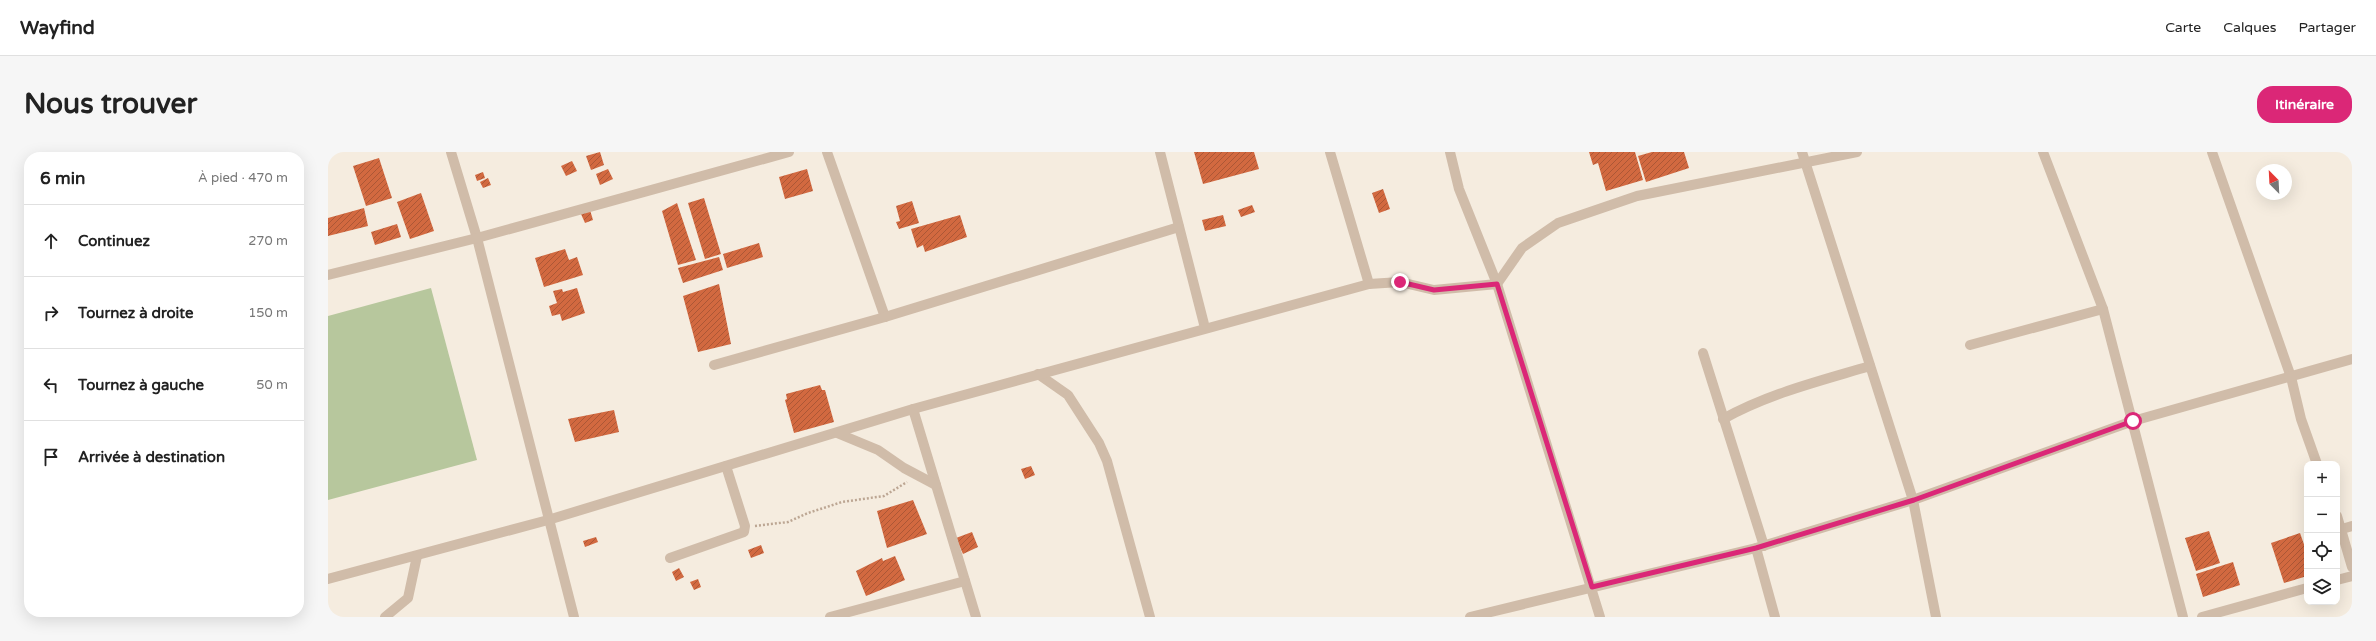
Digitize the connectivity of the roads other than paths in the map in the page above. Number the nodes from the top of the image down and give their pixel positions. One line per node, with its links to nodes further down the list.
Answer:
1 (451, 152): 13 (street)
2 (789, 152): 13 (street)
3 (827, 152): 18 (street)
4 (1160, 152): 12 (street)
5 (1330, 152): 15 (street)
6 (1450, 152): 16 (street)
7 (1802, 152): 11 (street)
8 (1857, 152): 11 (street)
9 (2043, 152): 17 (street)
10 (2212, 152): 26 (street)
11 (1805, 163): 16 (street); 24 (street)
12 (1179, 227): 18 (street); 19 (street)
13 (477, 238): 14 (street); 35 (street)
14 (328, 275)
15 (1369, 284): 16 (street); 19 (street)
16 (1497, 284): 47 (street)
17 (2102, 309): 20 (street); 29 (street)
18 (885, 317): 23 (street)
19 (1205, 328): 25 (street)
20 (1970, 345)
21 (1702, 353): 28 (street)
22 (2352, 359): 26 (street)
23 (714, 365)
24 (1870, 366): 28 (street); 34 (street)
25 (1038, 374): 27 (street); 53 (street)
26 (2291, 377): 29 (street); 31 (street)
27 (913, 409): 30 (street); 33 (street)
28 (1724, 419): 39 (street)
29 (2133, 421): 34 (street); 58 (street)
30 (837, 433): 32 (street); 33 (street)
31 (2316, 461)
32 (726, 466): 35 (street); 41 (street)
33 (936, 486): 46 (street)
34 (1914, 500): 39 (street); 57 (street)
35 (548, 520): 40 (street); 50 (street)
36 (2340, 524): 38 (street)
37 (2352, 526): 38 (street)
38 (2342, 529): 42 (street)
39 (1760, 547): 47 (street); 56 (street)
40 (417, 556): 45 (street); 49 (street)
41 (670, 558)
42 (2352, 566)
43 (2352, 576): 44 (street)
44 (2340, 579)
45 (328, 580)
46 (965, 581): 51 (street); 52 (street)
47 (1592, 587): 54 (street); 55 (street)
48 (2304, 589): 59 (street)
49 (384, 617)
50 (574, 617)
51 (830, 617)
52 (976, 617)
53 (1150, 617)
54 (1470, 617)
55 (1600, 617)
56 (1775, 617)
57 (1936, 617)
58 (2183, 617)
59 (2202, 617)

